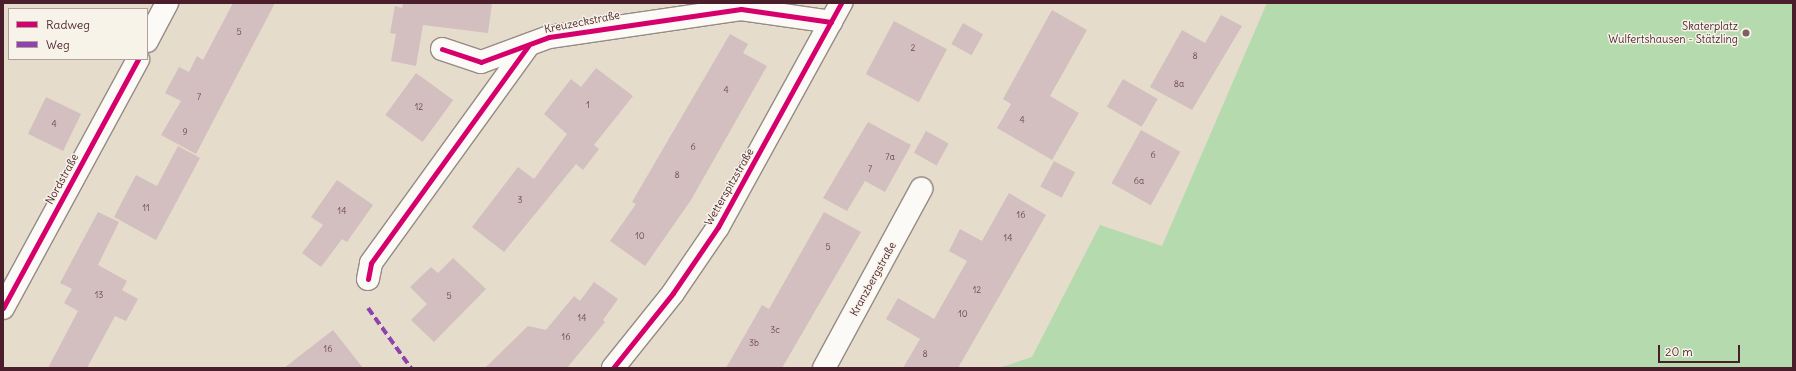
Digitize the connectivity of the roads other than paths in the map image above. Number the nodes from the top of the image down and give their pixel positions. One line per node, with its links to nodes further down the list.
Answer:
1 (167, 3): 4 (street)
2 (841, 3): 3 (street, Wetterspitzstraße)
3 (831, 22): 5 (street, Kreuzeckstraße); 11 (street, Wetterspitzstraße)
4 (148, 39)
5 (528, 46): 6 (street, Kreuzeckstraße); 9 (street)
6 (442, 49)
7 (137, 60): 10 (street, Nordstraße)
8 (921, 189): 12 (street, Kranzbergstraße)
9 (368, 279)
10 (3, 308)
11 (613, 368)
12 (824, 368)

